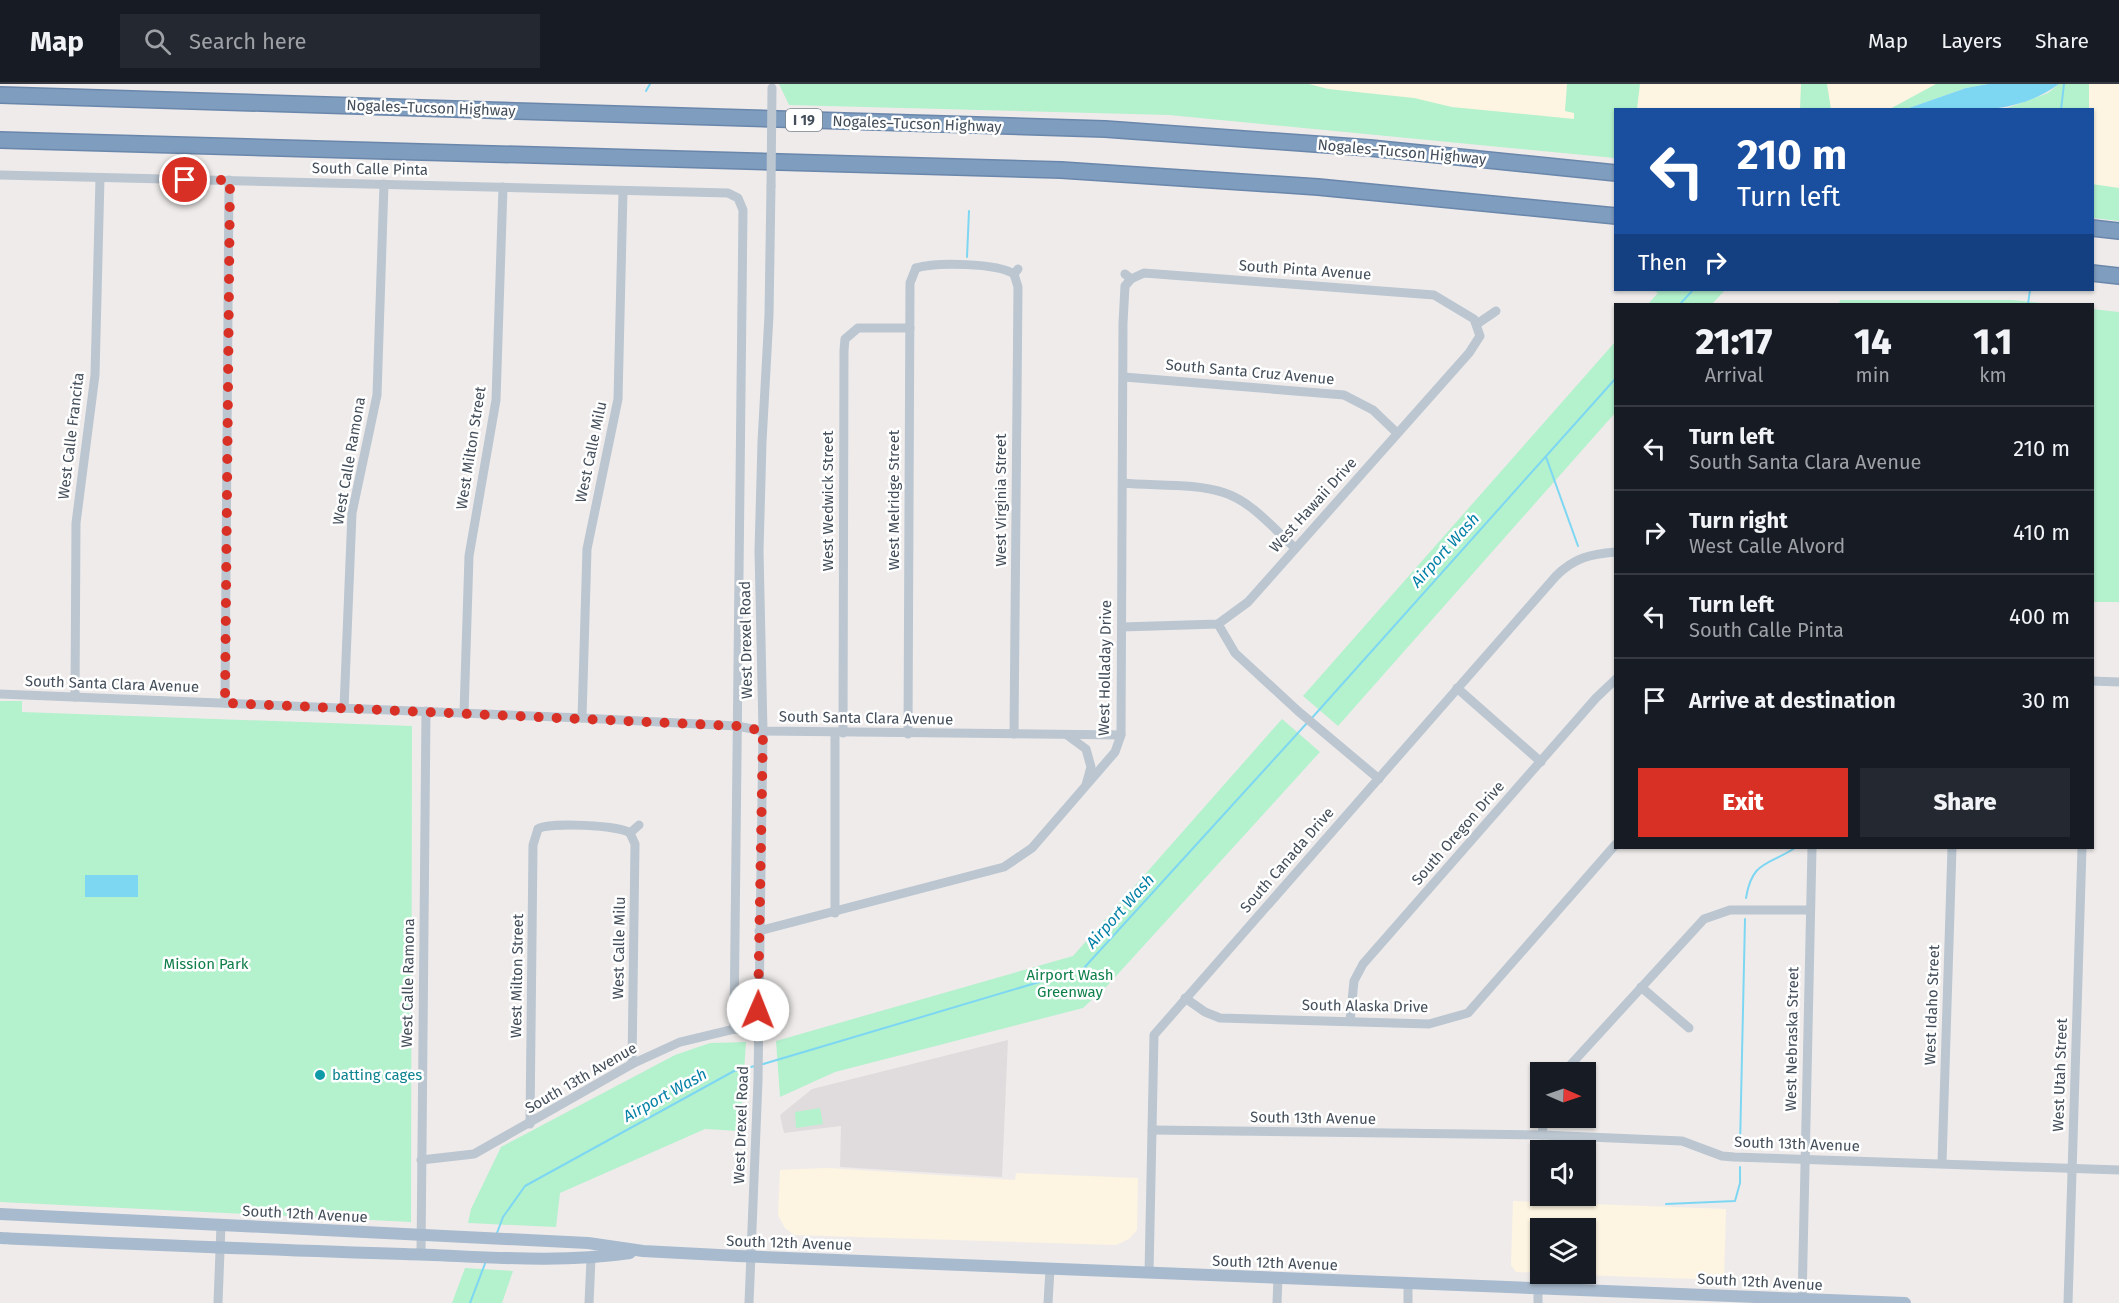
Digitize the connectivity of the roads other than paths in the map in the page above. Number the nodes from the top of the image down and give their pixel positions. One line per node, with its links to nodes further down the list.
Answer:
1 (772, 86): 43 (street, West Drexel Road, bridge)
2 (0, 94): 4 (highway, Nogales–Tucson Highway / I 19)
3 (0, 140): 12 (highway)
4 (1614, 172)
5 (0, 175): 6 (street, South Calle Pinta)
6 (100, 178): 7 (street, South Calle Pinta); 36 (street, West Calle Francita)
7 (230, 180): 8 (street, South Calle Pinta); 37 (street)
8 (384, 184): 9 (street, South Calle Pinta); 38 (street, West Calle Ramona)
9 (503, 187): 10 (street, South Calle Pinta); 40 (street, West Milton Street)
10 (623, 192): 11 (street, South Calle Pinta); 41 (street, West Calle Milu)
11 (738, 198): 42 (street, West Drexel Road)
12 (1614, 216)
13 (2094, 227): 14 (highway)
14 (2119, 230)
15 (913, 265): 22 (street, West Melridge Street); 46 (street, West Virginia Street)
16 (2095, 273): 18 (highway)
17 (1128, 276): 20 (street, South Pinta Avenue); 24 (street, West Holladay Drive)
18 (2119, 277)
19 (1496, 311): 20 (street)
20 (1478, 324): 25 (street, West Hawaii Drive)
21 (843, 325): 23 (street)
22 (910, 328): 23 (street); 45 (street, West Melridge Street)
23 (850, 333): 44 (street, West Wedwick Street)
24 (1124, 377): 25 (street, South Santa Cruz Avenue); 26 (street, West Holladay Drive)
25 (1397, 433): 27 (street, West Hawaii Drive)
26 (1123, 483): 27 (street); 30 (street, West Holladay Drive)
27 (1294, 548): 29 (street, West Hawaii Drive)
28 (1614, 552): 34 (street, South Canada Drive)
29 (1218, 624): 30 (street); 50 (street)
30 (1122, 627): 48 (street, West Holladay Drive)
31 (1614, 681): 49 (street, South Oregon Drive)
32 (2094, 681): 33 (street)
33 (2119, 682)
34 (1457, 688): 49 (street); 50 (street, South Canada Drive)
35 (0, 694): 36 (street, South Santa Clara Avenue)
36 (75, 697): 37 (street, South Santa Clara Avenue)
37 (225, 703): 38 (street, South Santa Clara Avenue)
38 (344, 708): 39 (street, South Santa Clara Avenue)
39 (426, 711): 40 (street, South Santa Clara Avenue); 74 (street, West Calle Ramona)
40 (464, 713): 41 (street, South Santa Clara Avenue)
41 (582, 718): 42 (street, South Santa Clara Avenue)
42 (737, 726): 43 (street, South Santa Clara Avenue); 65 (street, West Drexel Road)
43 (763, 731): 44 (street, South Santa Clara Avenue); 60 (street, West Drexel Road)
44 (839, 733): 45 (street, South Santa Clara Avenue); 59 (street, West Wedwick Street)
45 (908, 734): 46 (street, South Santa Clara Avenue)
46 (1014, 734): 47 (street, South Santa Clara Avenue)
47 (1065, 734): 48 (street, South Santa Clara Avenue); 51 (street)
48 (1121, 735): 51 (street, West Holladay Drive)
49 (1541, 762): 63 (street, South Oregon Drive)
50 (1378, 779): 62 (street, South Canada Drive)
51 (1085, 788): 59 (street, West Holladay Drive)
52 (639, 825): 53 (street)
53 (630, 833): 68 (street, West Calle Milu); 69 (street, West Milton Street)
54 (1614, 846): 63 (street, South Alaska Drive)
55 (1812, 849): 58 (street, West Nebraska Street)
56 (1952, 849): 75 (street, West Idaho Street)
57 (2082, 849): 76 (street, West Utah Street)
58 (1810, 910): 61 (street); 73 (street, West Nebraska Street)
59 (835, 913): 60 (street, West Holladay Drive)
60 (759, 931): 66 (street, West Drexel Road)
61 (1641, 987): 64 (street); 67 (street)
62 (1185, 998): 63 (street, South Alaska Drive); 71 (street, South Canada Drive)
63 (1350, 1021)
64 (1689, 1028)
65 (734, 1029): 66 (street, South 13th Avenue); 68 (street, South 13th Avenue)
66 (758, 1033): 85 (street, West Drexel Road)
67 (1573, 1062)
68 (632, 1064): 69 (street, South 13th Avenue)
69 (530, 1124): 74 (street, South 13th Avenue)
70 (1543, 1128): 72 (street)
71 (1152, 1130): 72 (street, South 13th Avenue); 88 (street, South Canada Drive)
72 (1542, 1135): 73 (street, South 13th Avenue)
73 (1805, 1159): 75 (street, South 13th Avenue); 93 (street, West Nebraska Street)
74 (421, 1160): 80 (street, West Calle Ramona)
75 (1942, 1163): 76 (street, South 13th Avenue)
76 (2073, 1168): 77 (street, South 13th Avenue); 102 (street, West Utah Street)
77 (2119, 1170)
78 (0, 1214): 79 (main road, South 12th Avenue)
79 (221, 1225): 80 (main road, South 12th Avenue); 82 (street)
80 (420, 1234): 83 (main road, South 12th Avenue); 84 (street, West Calle Ramona)
81 (0, 1238): 82 (main road, South 12th Avenue)
82 (220, 1248): 84 (main road, South 12th Avenue); 94 (street)
83 (643, 1251): 85 (main road, South 12th Avenue); 86 (main road, South 12th Avenue)
84 (421, 1254): 86 (main road, South 12th Avenue)
85 (752, 1257): 87 (main road, South 12th Avenue); 96 (street, West Drexel Road)
86 (591, 1259): 95 (street)
87 (1050, 1269): 88 (main road, South 12th Avenue); 97 (street)
88 (1149, 1273): 89 (main road, South 12th Avenue)
89 (1278, 1278): 90 (main road, South 12th Avenue); 98 (street)
90 (1408, 1283): 91 (main road, South 12th Avenue); 99 (street)
91 (1538, 1288): 92 (main road, South 12th Avenue); 100 (street)
92 (1668, 1298): 93 (main road, South 12th Avenue)
93 (1802, 1301): 101 (main road, South 12th Avenue)
94 (218, 1303)
95 (589, 1303)
96 (749, 1303)
97 (1048, 1303)
98 (1277, 1303)
99 (1408, 1303)
100 (1538, 1303)
101 (1905, 1303)
102 (2068, 1303)

